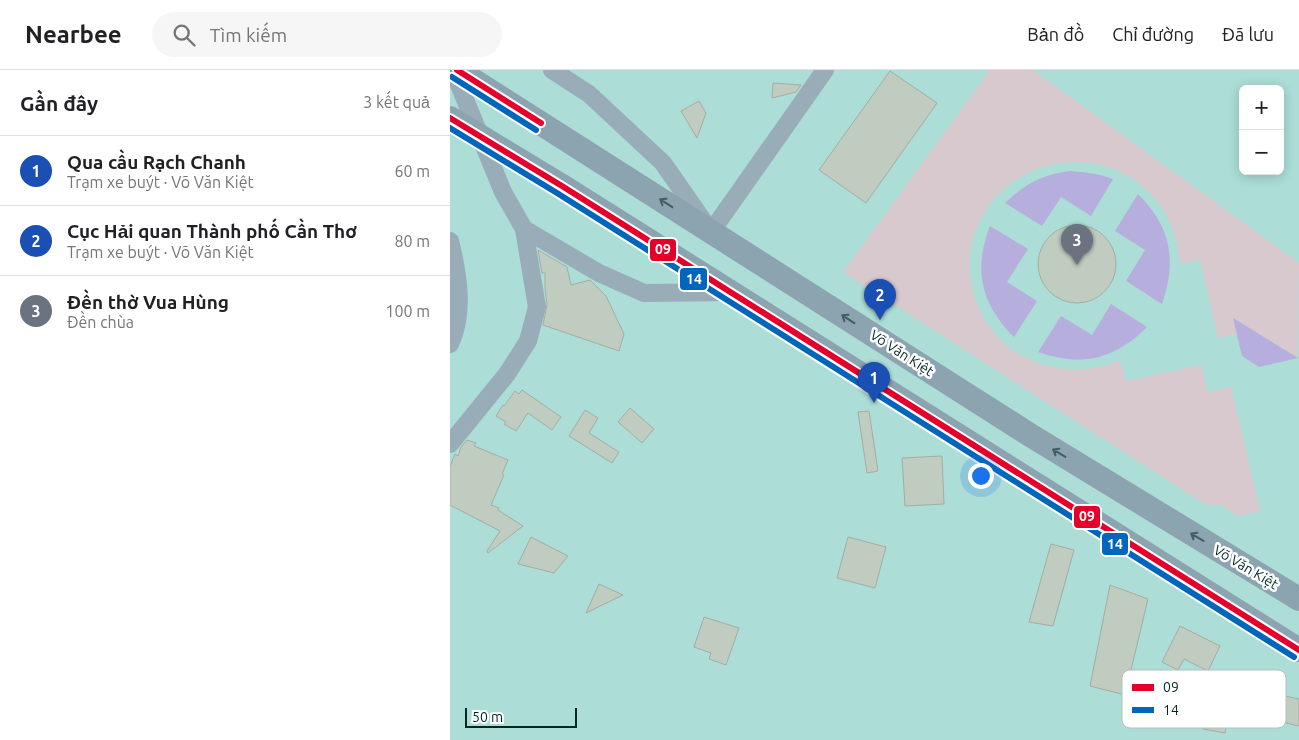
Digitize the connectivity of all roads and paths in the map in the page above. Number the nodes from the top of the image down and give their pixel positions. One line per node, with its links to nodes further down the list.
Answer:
1 (453, 70): 6 (street)
2 (457, 70): 7 (main road, Võ Văn Kiệt, one-way to 2)
3 (552, 70): 7 (street)
4 (825, 70): 7 (street)
5 (450, 118): 9 (main road, bridge)
6 (524, 229): 9 (street); 11 (street)
7 (711, 232): 12 (main road, Võ Văn Kiệt, one-way to 7)
8 (450, 241): 10 (street)
9 (730, 292): 13 (main road)
10 (450, 344)
11 (450, 444)
12 (1299, 599)
13 (1299, 650)

